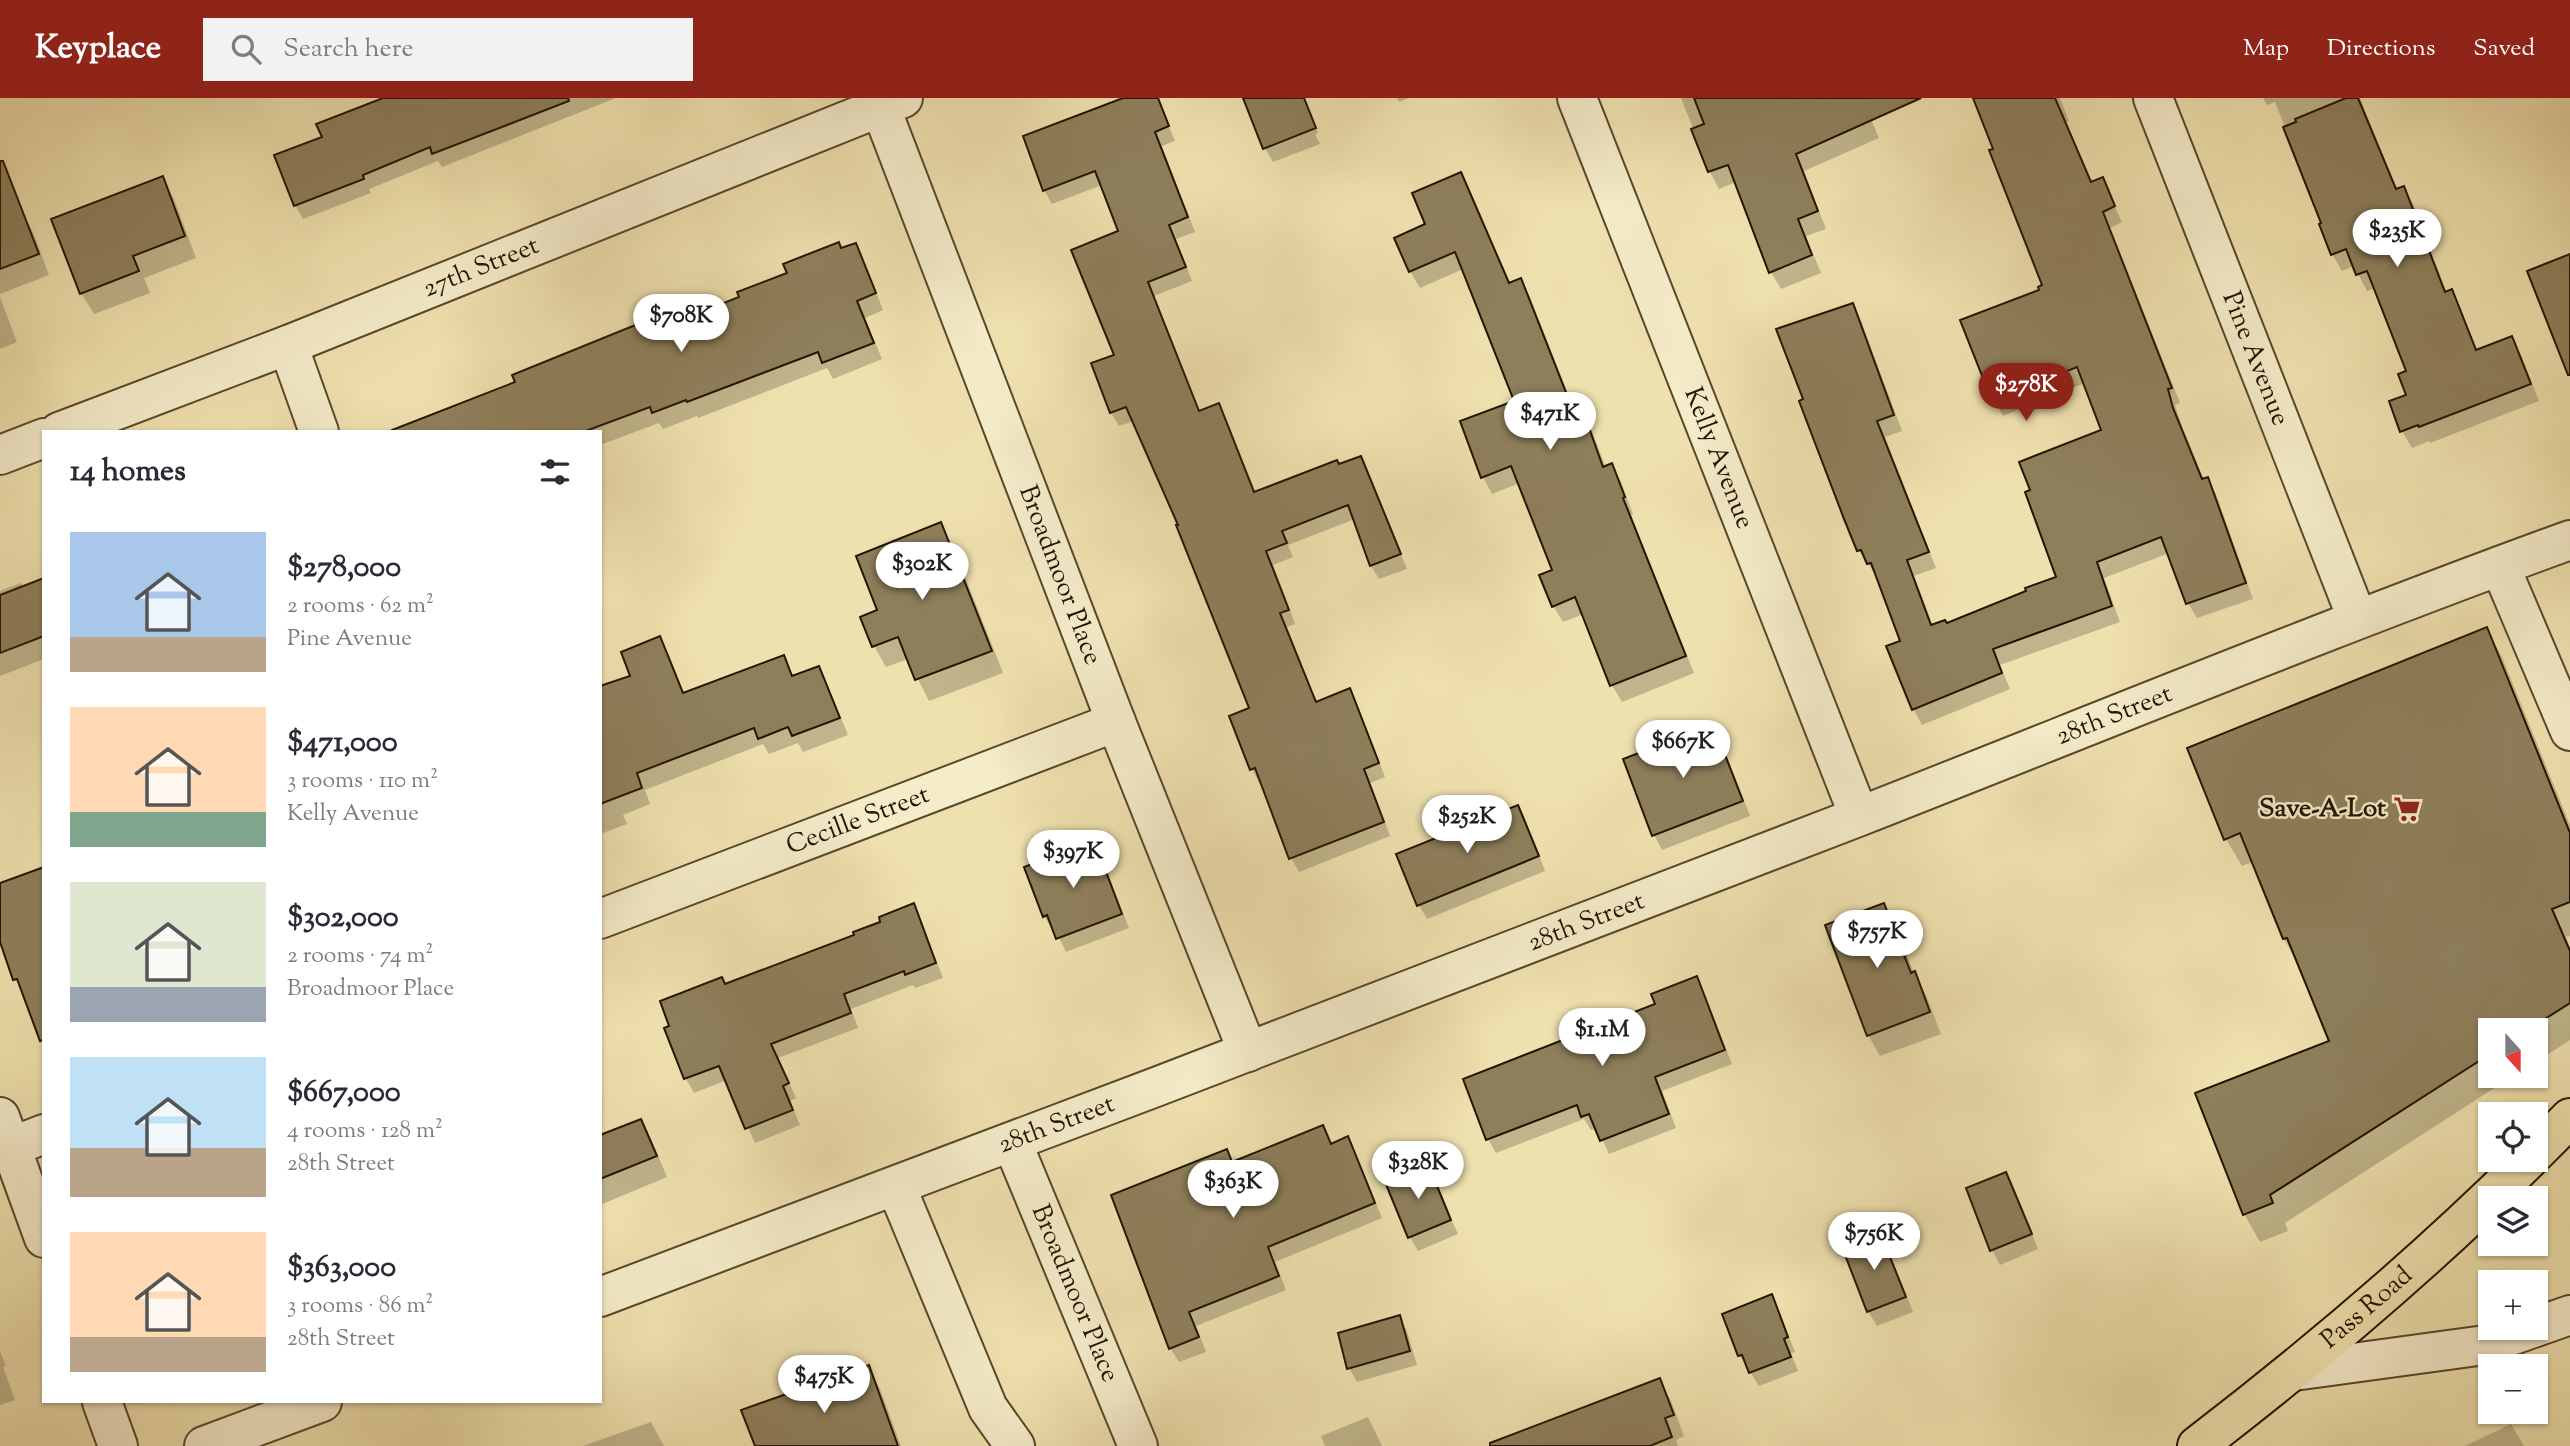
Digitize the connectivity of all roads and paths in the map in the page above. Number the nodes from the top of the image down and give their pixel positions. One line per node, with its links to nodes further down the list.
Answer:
1 (1577, 98): 15 (street, Kelly Avenue)
2 (2152, 98): 11 (street, Pine Avenue)
3 (887, 101): 4 (street, 27th Street); 13 (street, Broadmoor Place)
4 (288, 345): 5 (street, 27th Street); 6 (street)
5 (64, 430)
6 (317, 430)
7 (42, 439): 8 (street)
8 (0, 455)
9 (2570, 540): 10 (street, 28th Street)
10 (2500, 566): 11 (street, 28th Street); 12 (street)
11 (2357, 618): 15 (street, 28th Street)
12 (2563, 694): 14 (street)
13 (1116, 722): 16 (street, Cecille Street); 17 (street, Broadmoor Place)
14 (2570, 731)
15 (1859, 816): 17 (street, 28th Street)
16 (602, 918)
17 (1248, 1052): 21 (street, 28th Street)
18 (2570, 1118): 20 (main road)
19 (18, 1133): 24 (street)
20 (2548, 1140)
21 (1012, 1142): 23 (street, 28th Street); 35 (street, Broadmoor Place)
22 (2516, 1172): 29 (main road, Pass Road)
23 (896, 1186): 25 (street, 28th Street); 34 (street)
24 (42, 1230)
25 (602, 1296)
26 (2570, 1315): 27 (street)
27 (2548, 1323)
28 (2499, 1340): 29 (street)
29 (2294, 1371): 36 (main road, Pass Road)
30 (102, 1403): 32 (street)
31 (319, 1403): 33 (street)
32 (118, 1446)
33 (204, 1446)
34 (1015, 1446)
35 (1138, 1446)
36 (2197, 1446)

